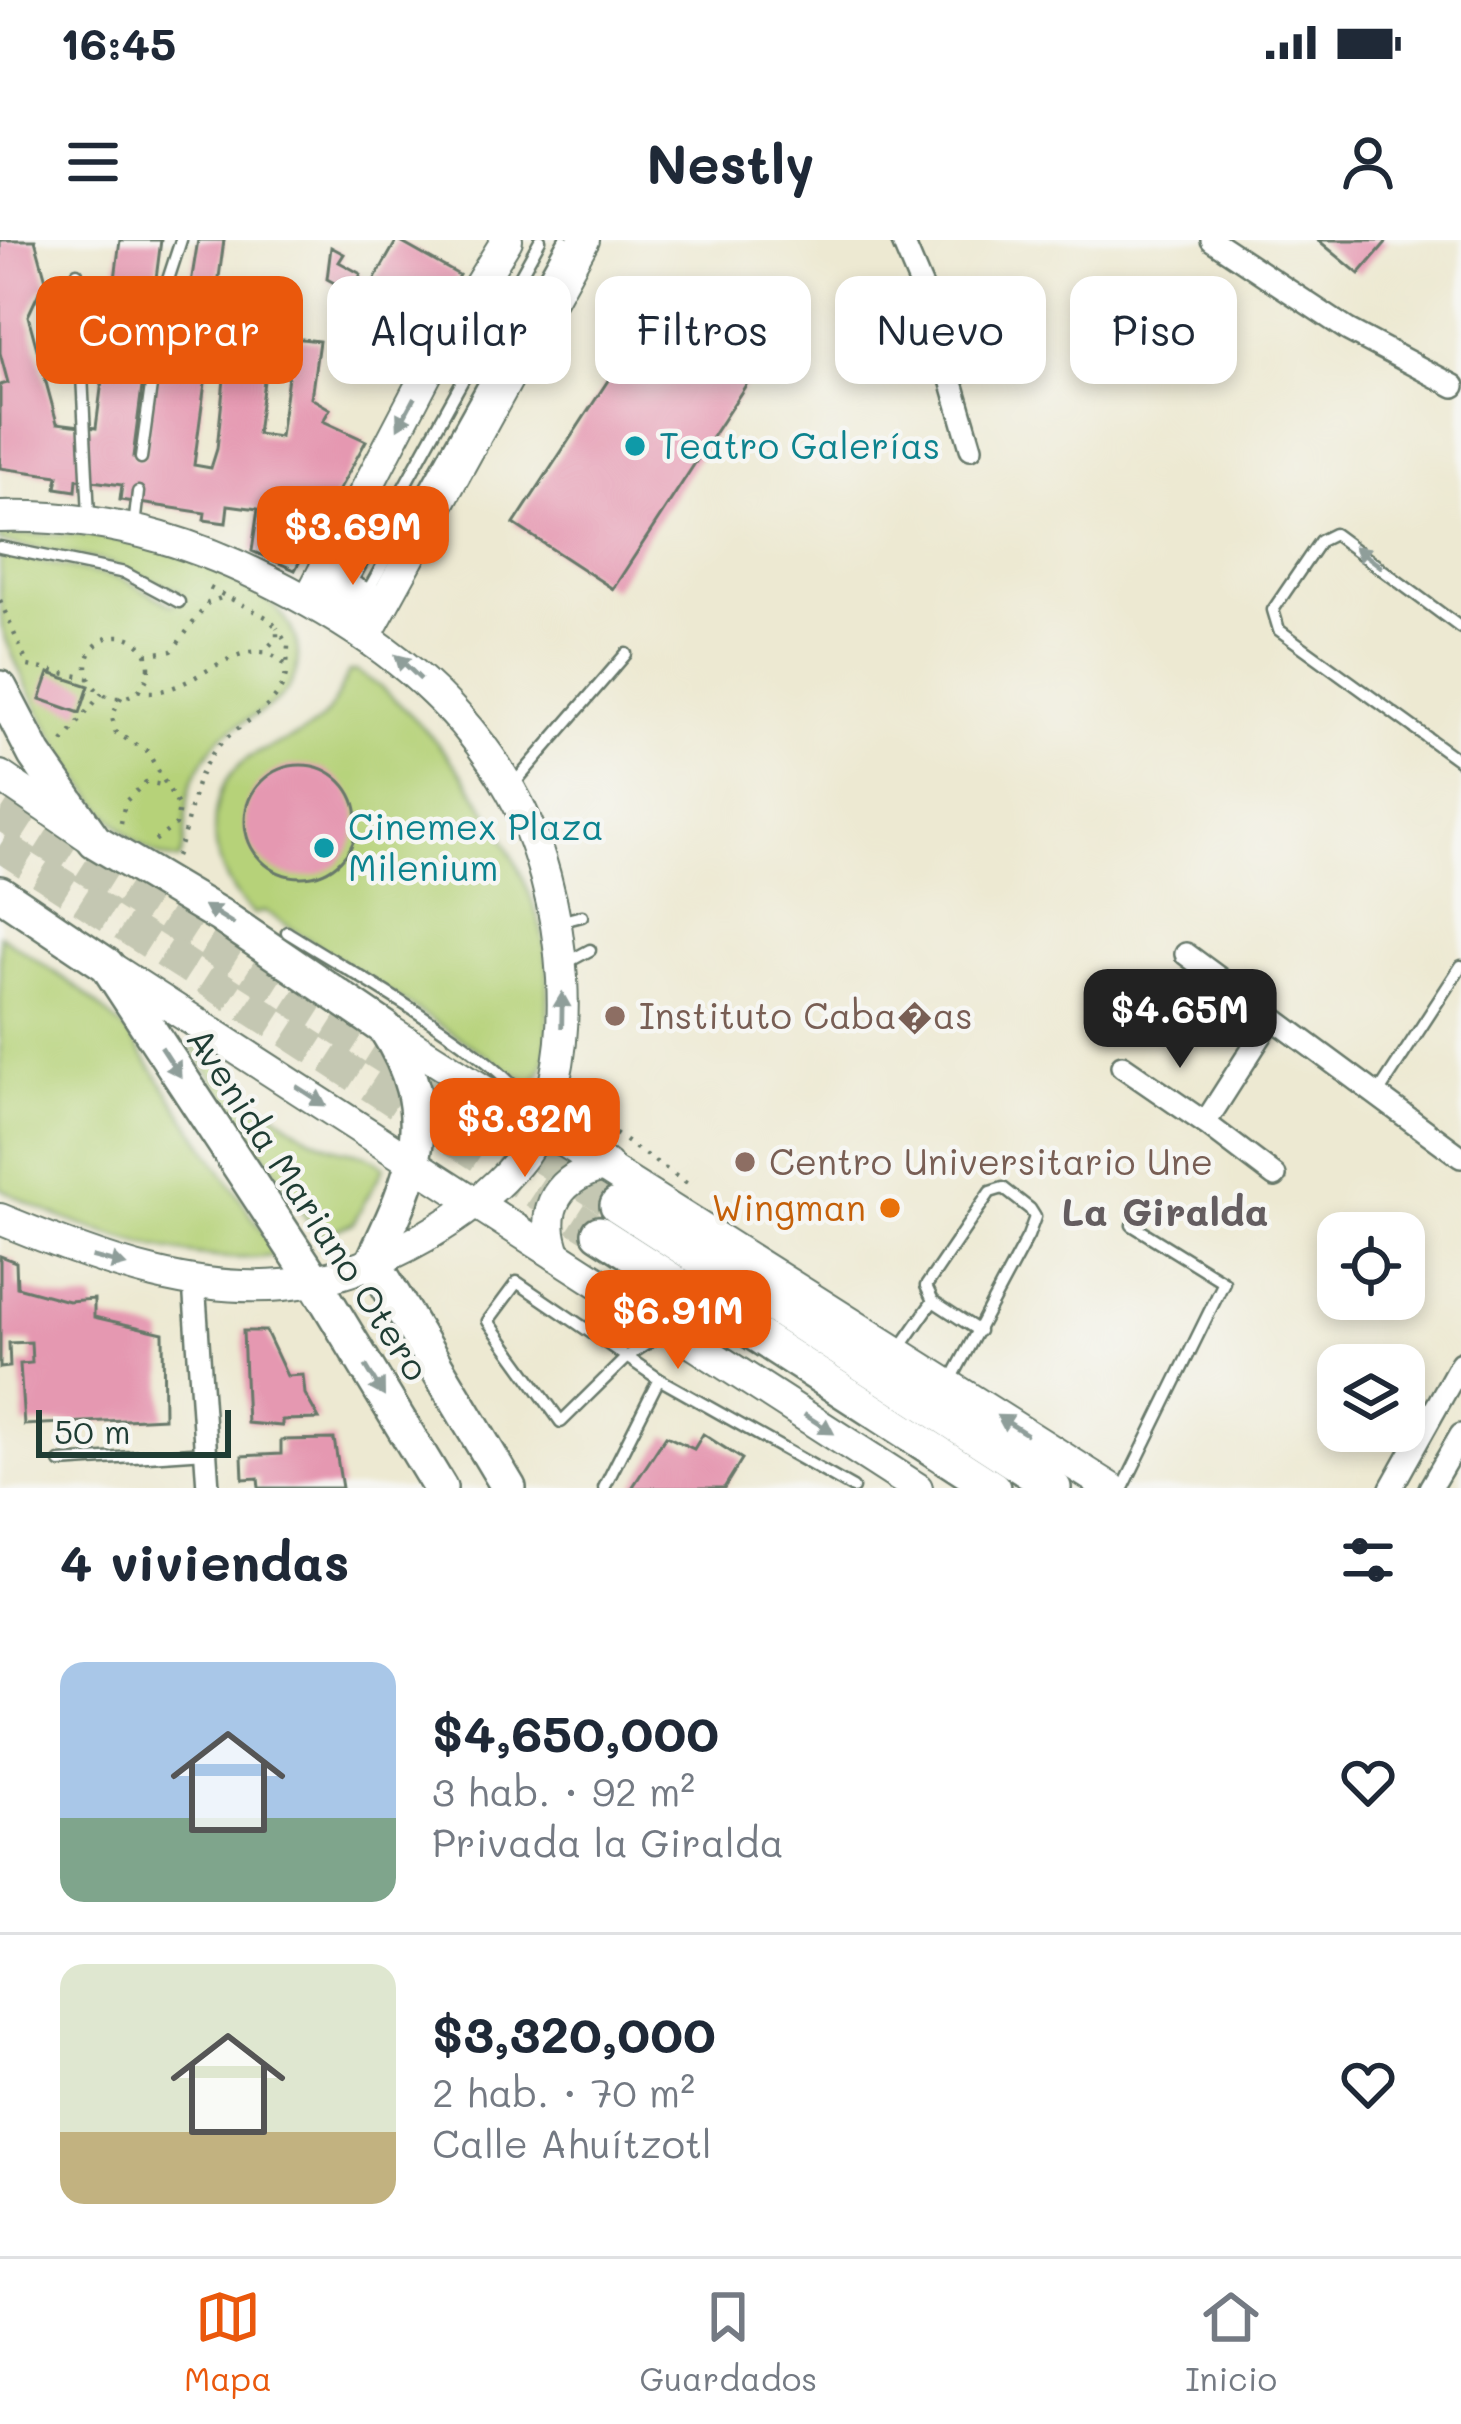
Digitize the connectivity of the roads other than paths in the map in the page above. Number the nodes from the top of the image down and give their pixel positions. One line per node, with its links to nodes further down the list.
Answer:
1 (181, 240): 13 (lane)
2 (507, 240): 9 (main road)
3 (540, 240): 4 (lane)
4 (564, 240)
5 (584, 240): 20 (main road)
6 (902, 240): 12 (street)
7 (1216, 241): 11 (street)
8 (77, 273): 16 (lane)
9 (485, 276)
10 (421, 384): 19 (main road, one-way to 19)
11 (1454, 386)
12 (971, 448)
13 (141, 458)
14 (138, 492): 17 (lane)
15 (0, 517): 16 (main road)
16 (89, 519): 17 (main road)
17 (134, 527): 22 (main road)
18 (0, 547): 21 (lane)
19 (327, 565): 20 (main road); 22 (main road)
20 (386, 598): 24 (main road)
21 (179, 602)
22 (308, 602): 24 (main road)
23 (1461, 628): 27 (lane, one-way to 27)
24 (368, 634): 29 (main road, one-way to 24)
25 (626, 654): 29 (lane)
26 (0, 688): 30 (main road)
27 (1461, 762)
28 (0, 776): 30 (main road)
29 (510, 788): 40 (main road, one-way to 29)
30 (109, 825): 37 (main road, one-way to 30)
31 (0, 893): 34 (main road)
32 (287, 932): 40 (lane)
33 (1186, 954): 36 (street)
34 (107, 964): 43 (main road, one-way to 43); 51 (main road, Avenida Mariano Otero, one-way to 51)
35 (1461, 967): 39 (lane)
36 (1272, 1018): 39 (street); 41 (street)
37 (385, 1028): 40 (main road); 43 (main road)
38 (1122, 1066): 41 (street)
39 (1377, 1095): 42 (street)
40 (537, 1123): 44 (main road); 46 (main road)
41 (1205, 1123): 45 (street)
42 (1461, 1157)
43 (416, 1163): 46 (main road); 50 (main road)
44 (607, 1165): 49 (main road); 56 (main road)
45 (1275, 1176)
46 (474, 1202): 49 (main road); 50 (main road)
47 (0, 1219): 52 (main road, one-way to 52)
48 (1132, 1225): 73 (lane)
49 (556, 1255): 54 (main road)
50 (373, 1261): 51 (main road); 67 (main road, Avenida Mariano Otero)
51 (314, 1280): 52 (main road); 66 (main road, Avenida Mariano Otero, one-way to 66)
52 (194, 1282): 62 (street)
53 (933, 1301): 55 (lane); 55 (lane); 56 (lane)
54 (670, 1328): 57 (lane); 64 (main road, one-way to 64)
55 (979, 1331): 60 (lane)
56 (898, 1352): 60 (main road)
57 (628, 1356): 57 (lane); 59 (lane)
58 (1461, 1363): 74 (street)
59 (659, 1379): 68 (lane); 69 (lane)
60 (949, 1385): 72 (main road, one-way to 60)
61 (1461, 1435): 75 (street)
62 (206, 1452): 63 (lane); 65 (street)
63 (60, 1462)
64 (897, 1482)
65 (208, 1488)
66 (440, 1488)
67 (509, 1488)
68 (604, 1488)
69 (853, 1488)
70 (993, 1488): 71 (main road)
71 (1054, 1488)
72 (1111, 1488)
73 (1124, 1488)
74 (1391, 1488)
75 (1430, 1488)

